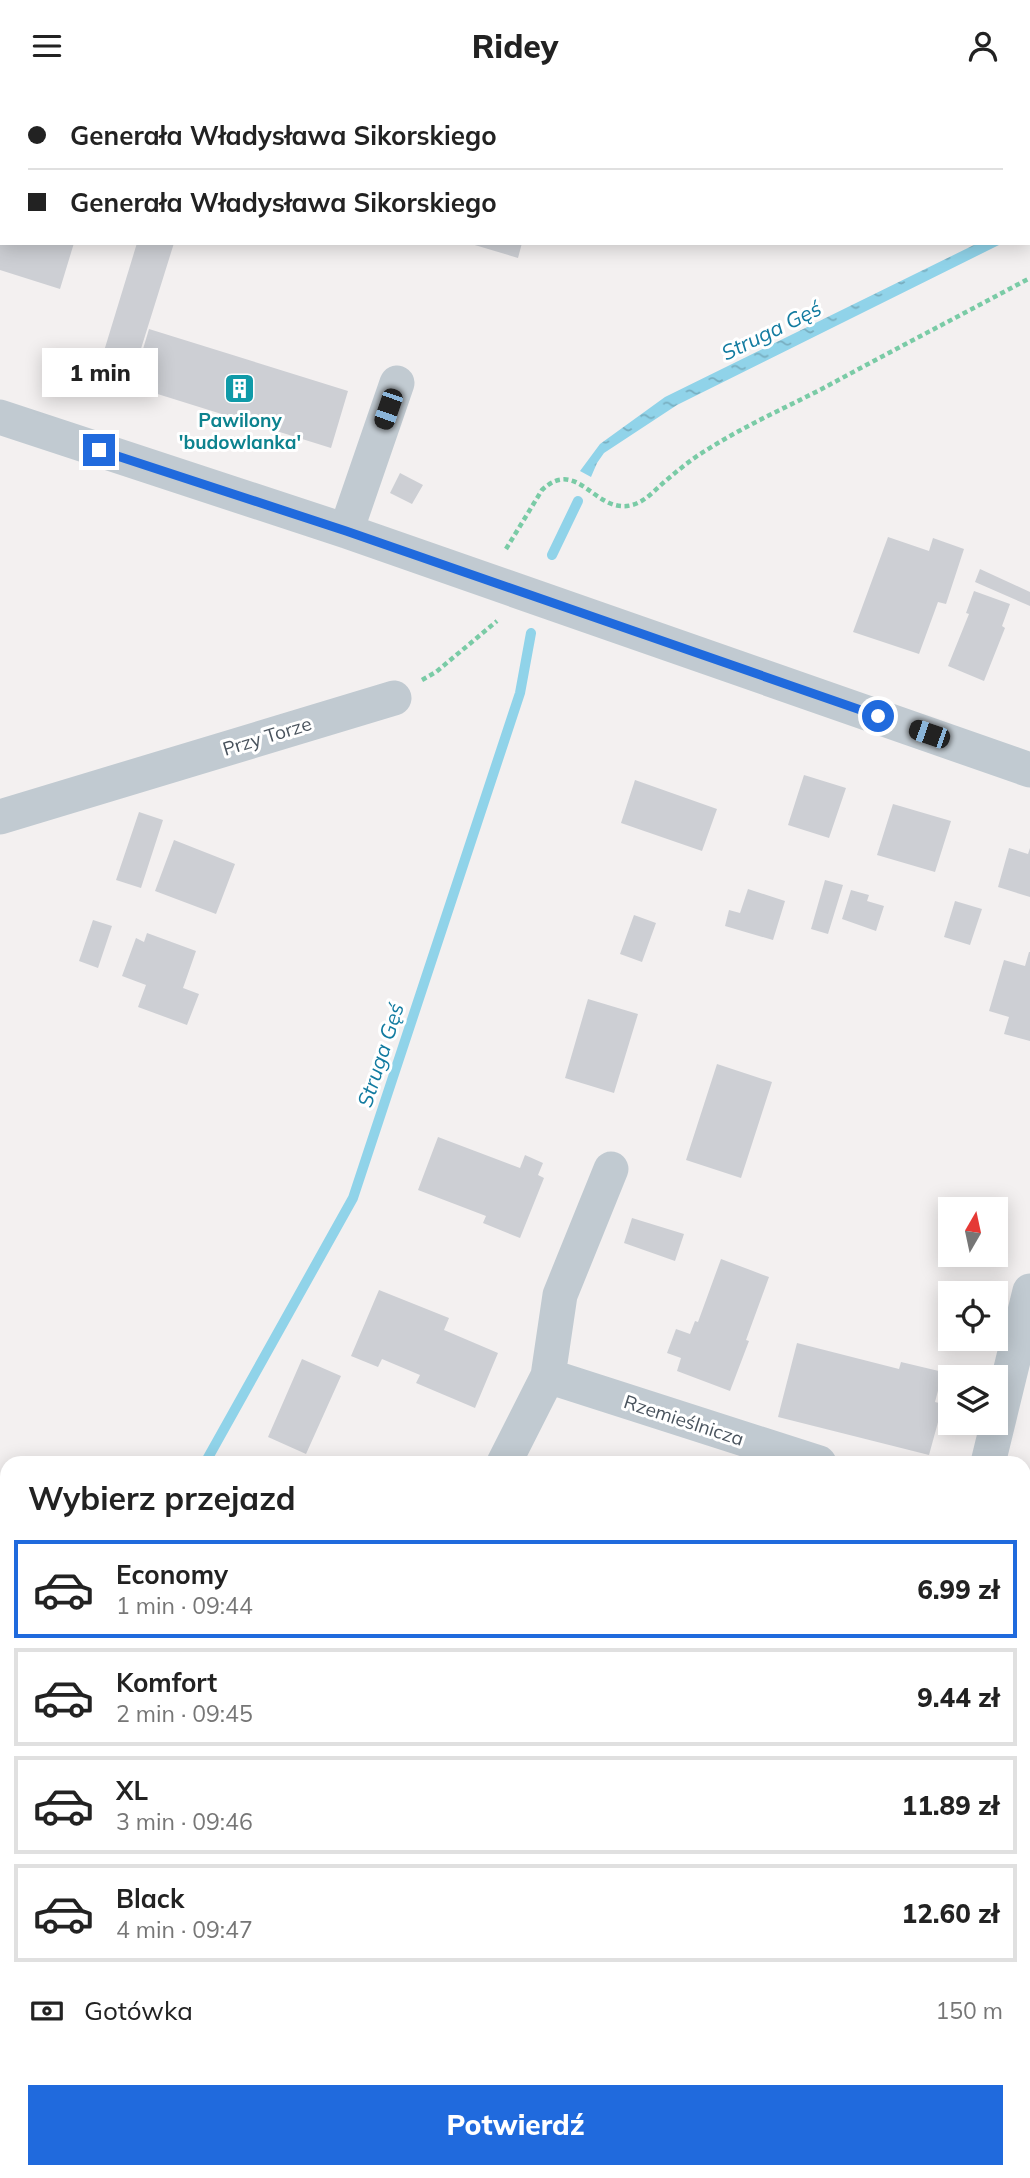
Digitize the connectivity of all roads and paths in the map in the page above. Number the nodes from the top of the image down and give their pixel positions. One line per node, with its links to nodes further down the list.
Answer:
1 (1030, 278): 5 (path)
2 (397, 383): 4 (street)
3 (0, 417): 4 (street)
4 (346, 531): 8 (street)
5 (499, 561)
6 (502, 617): 7 (path)
7 (394, 698): 9 (street, Przy Torze)
8 (1030, 769)
9 (0, 817)
10 (611, 1169): 12 (street)
11 (1030, 1291): 15 (street)
12 (548, 1377): 13 (street); 14 (street, Rzemieślnicza)
13 (508, 1456)
14 (797, 1456)
15 (990, 1456)

